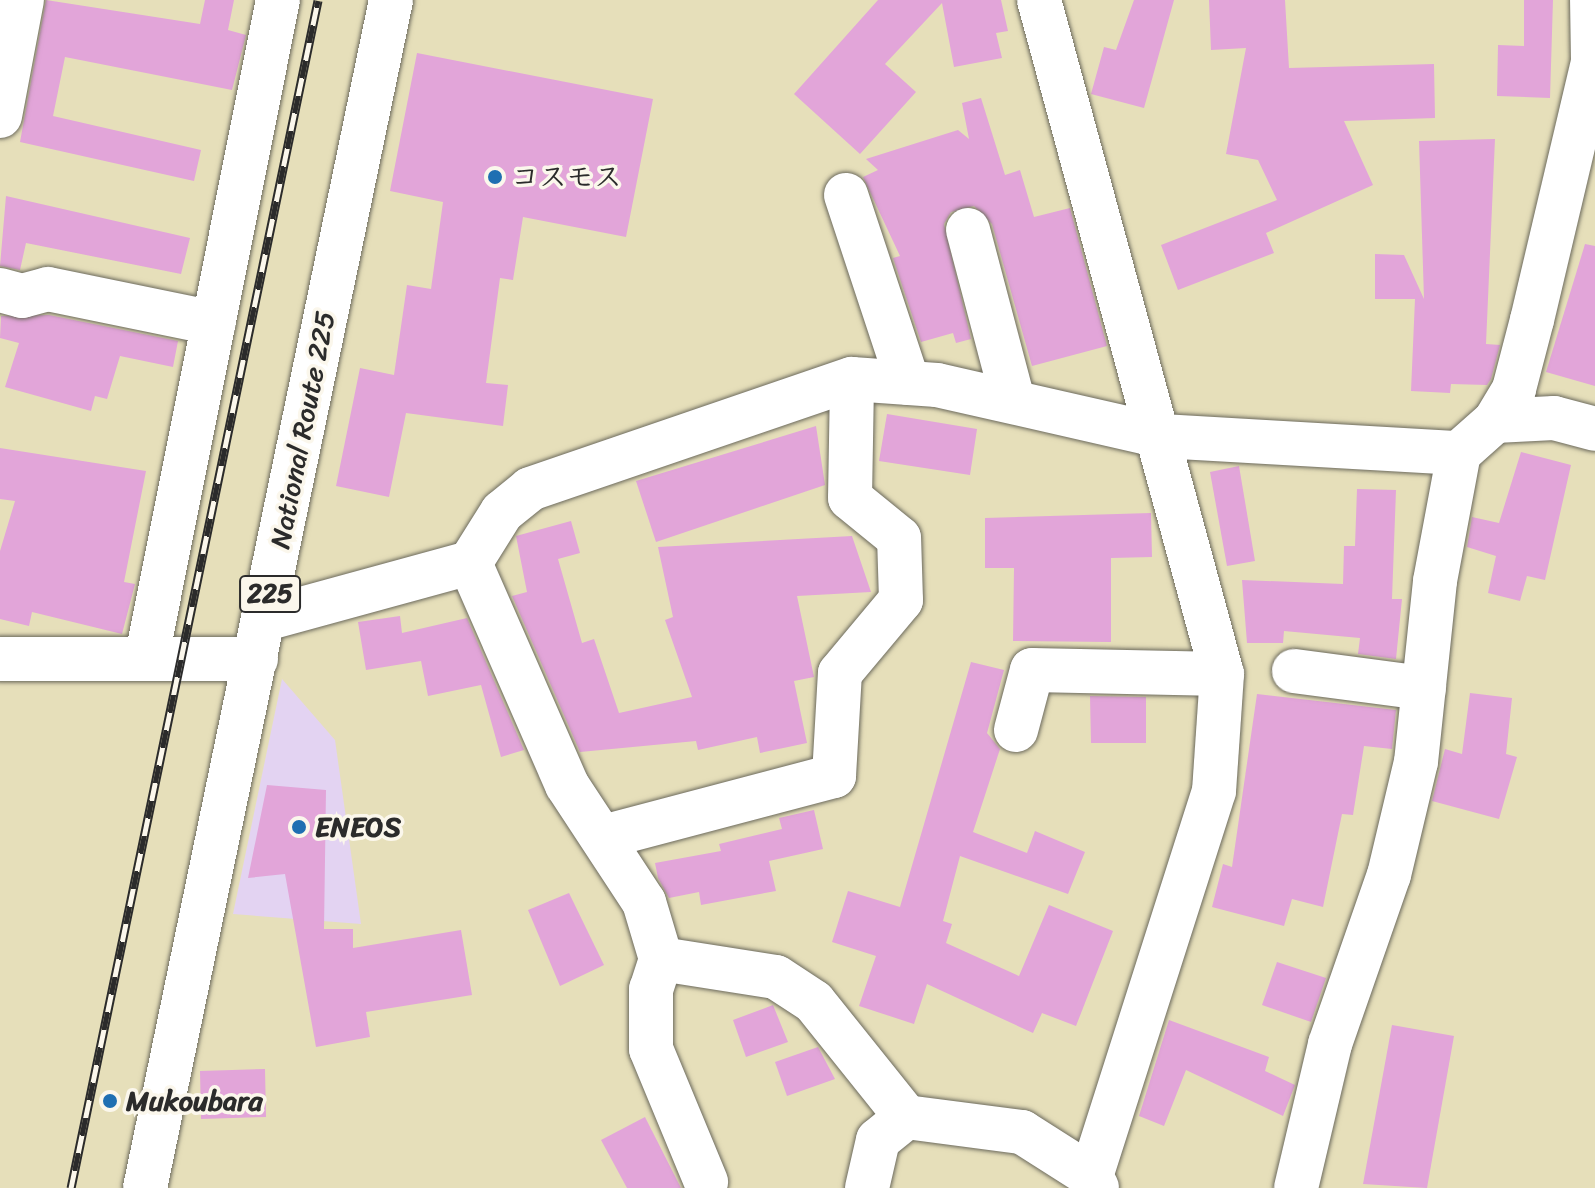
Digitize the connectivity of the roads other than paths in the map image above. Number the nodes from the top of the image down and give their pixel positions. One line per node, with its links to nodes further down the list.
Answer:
1 (22, 0): 6 (main road)
2 (278, 0): 10 (main road)
3 (391, 0): 19 (main road, National Route 225 / 225)
4 (1039, 0): 16 (main road)
5 (1592, 0): 14 (main road)
6 (0, 116)
7 (846, 195): 12 (main road)
8 (968, 230): 13 (main road)
9 (0, 290): 10 (main road)
10 (214, 323): 20 (main road)
11 (852, 379): 12 (main road); 18 (main road); 26 (main road)
12 (908, 383): 13 (main road)
13 (1013, 400): 16 (main road)
14 (1495, 421): 15 (main road); 17 (main road)
15 (1595, 429)
16 (1162, 436): 17 (main road); 23 (main road)
17 (1459, 453): 24 (main road)
18 (470, 563): 19 (main road); 26 (main road)
19 (261, 639): 20 (main road); 31 (main road, National Route 225 / 225)
20 (147, 656): 21 (main road)
21 (0, 659)
22 (1294, 671): 24 (main road)
23 (1222, 674): 25 (main road); 30 (main road)
24 (1424, 688): 33 (main road)
25 (1016, 730)
26 (603, 837): 27 (main road)
27 (661, 959): 28 (main road); 29 (main road)
28 (906, 1117): 30 (main road); 32 (main road)
29 (706, 1182)
30 (1094, 1182)
31 (145, 1188)
32 (867, 1188)
33 (1296, 1188)

